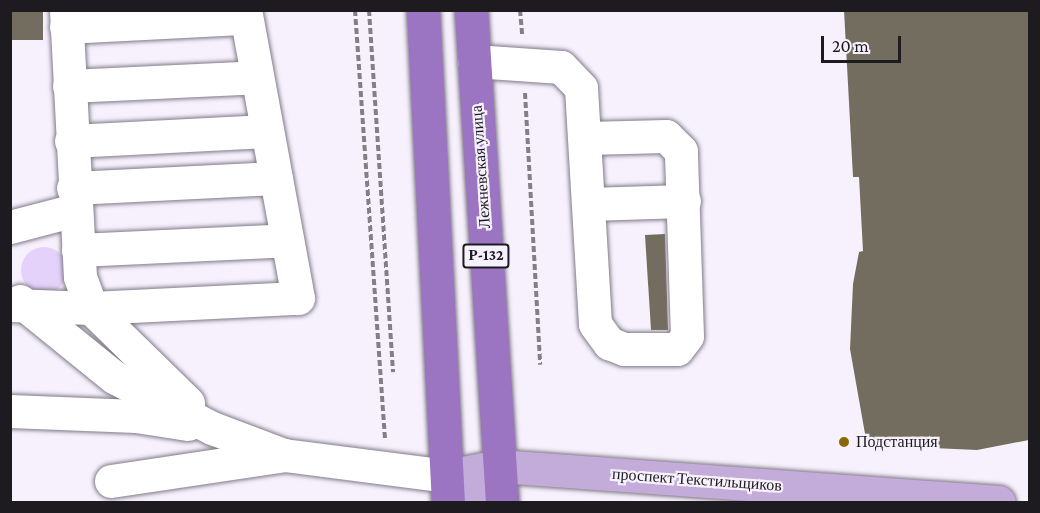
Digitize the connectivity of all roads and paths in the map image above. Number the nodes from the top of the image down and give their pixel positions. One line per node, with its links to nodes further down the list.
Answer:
1 (355, 10): 30 (path)
2 (369, 10): 25 (path)
3 (423, 10): 32 (highway)
4 (471, 10): 8 (highway, Лежневская улица / Р-132)
5 (520, 10): 9 (path)
6 (245, 14): 7 (lane); 10 (lane)
7 (66, 19): 11 (lane)
8 (474, 61): 9 (lane); 29 (highway, Лежневская улица / Р-132)
9 (523, 65): 13 (lane); 24 (path)
10 (257, 77): 11 (lane); 12 (lane)
11 (69, 86): 14 (lane)
12 (267, 131): 14 (lane); 15 (lane)
13 (587, 138): 17 (lane); 18 (lane)
14 (71, 141): 16 (lane)
15 (276, 178): 16 (lane); 20 (lane)
16 (74, 199): 19 (lane); 21 (lane)
17 (684, 201): 18 (lane); 18 (lane)
18 (589, 204)
19 (10, 226)
20 (287, 240): 21 (lane); 23 (lane)
21 (78, 250): 23 (lane)
22 (15, 300): 23 (lane); 27 (lane)
23 (91, 308): 27 (lane)
24 (540, 365)
25 (393, 372)
26 (10, 411): 27 (lane)
27 (212, 428): 28 (lane)
28 (284, 455): 30 (lane); 31 (lane)
29 (499, 466): 32 (main road, проспект Текстильщиков); 34 (highway, Лежневская улица / Р-132); 35 (main road, проспект Текстильщиков)
30 (388, 470): 32 (lane)
31 (111, 481)
32 (447, 489): 33 (main road)
33 (491, 502)
34 (502, 502)
35 (999, 502)

